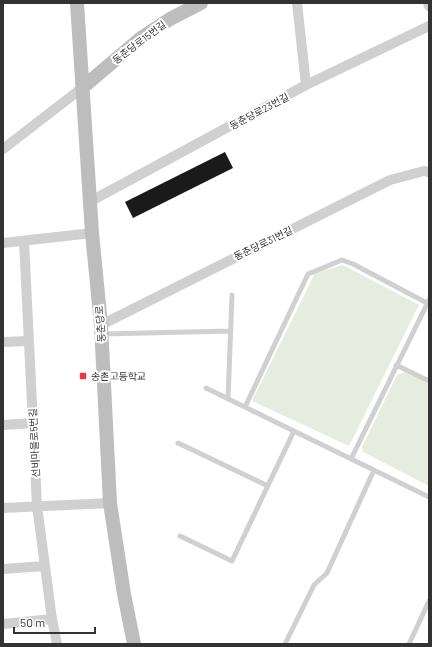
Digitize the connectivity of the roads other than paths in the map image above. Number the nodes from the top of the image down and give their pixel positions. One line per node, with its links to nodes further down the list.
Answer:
1 (76, 3): 8 (main road, 동춘당로)
2 (201, 3): 8 (main road, 동춘당로15번길)
3 (296, 3): 7 (street)
4 (428, 3): 5 (street)
5 (429, 6)
6 (429, 26): 7 (street, 동춘당로23번길)
7 (306, 85): 11 (street, 동춘당로23번길)
8 (82, 88): 9 (street); 11 (main road, 동춘당로)
9 (3, 149)
10 (429, 172): 17 (street, 동춘당로31번길)
11 (91, 201): 12 (main road, 동춘당로)
12 (92, 233): 14 (street); 17 (main road, 동춘당로)
13 (3, 241): 14 (street)
14 (24, 241): 19 (street, 선비마을로5번길)
15 (232, 295): 18 (lane)
16 (428, 301): 21 (lane); 25 (lane)
17 (101, 330): 18 (lane); 34 (main road, 동춘당로)
18 (231, 331): 24 (lane)
19 (29, 341): 20 (street); 26 (street, 선비마을로5번길)
20 (3, 342)
21 (396, 365): 22 (lane); 30 (lane)
22 (429, 381)
23 (206, 388): 24 (lane)
24 (228, 399): 25 (lane)
25 (245, 407): 28 (lane)
26 (33, 423): 27 (street); 35 (street, 선비마을로5번길)
27 (3, 425)
28 (294, 431): 30 (lane); 32 (lane)
29 (178, 443): 32 (lane)
30 (351, 459): 31 (lane)
31 (374, 470): 33 (lane); 45 (lane)
32 (268, 486): 37 (lane)
33 (429, 497)
34 (110, 503): 35 (street); 44 (main road, 동춘당로)
35 (37, 506): 36 (street); 38 (street, 선비마을로5번길)
36 (3, 508)
37 (180, 536)
38 (45, 566): 39 (street); 41 (street, 선비마을로5번길)
39 (3, 569)
40 (429, 601): 46 (lane)
41 (52, 619): 42 (street); 43 (street, 선비마을로5번길)
42 (3, 624)
43 (57, 644)
44 (134, 644)
45 (286, 644)
46 (409, 644)

